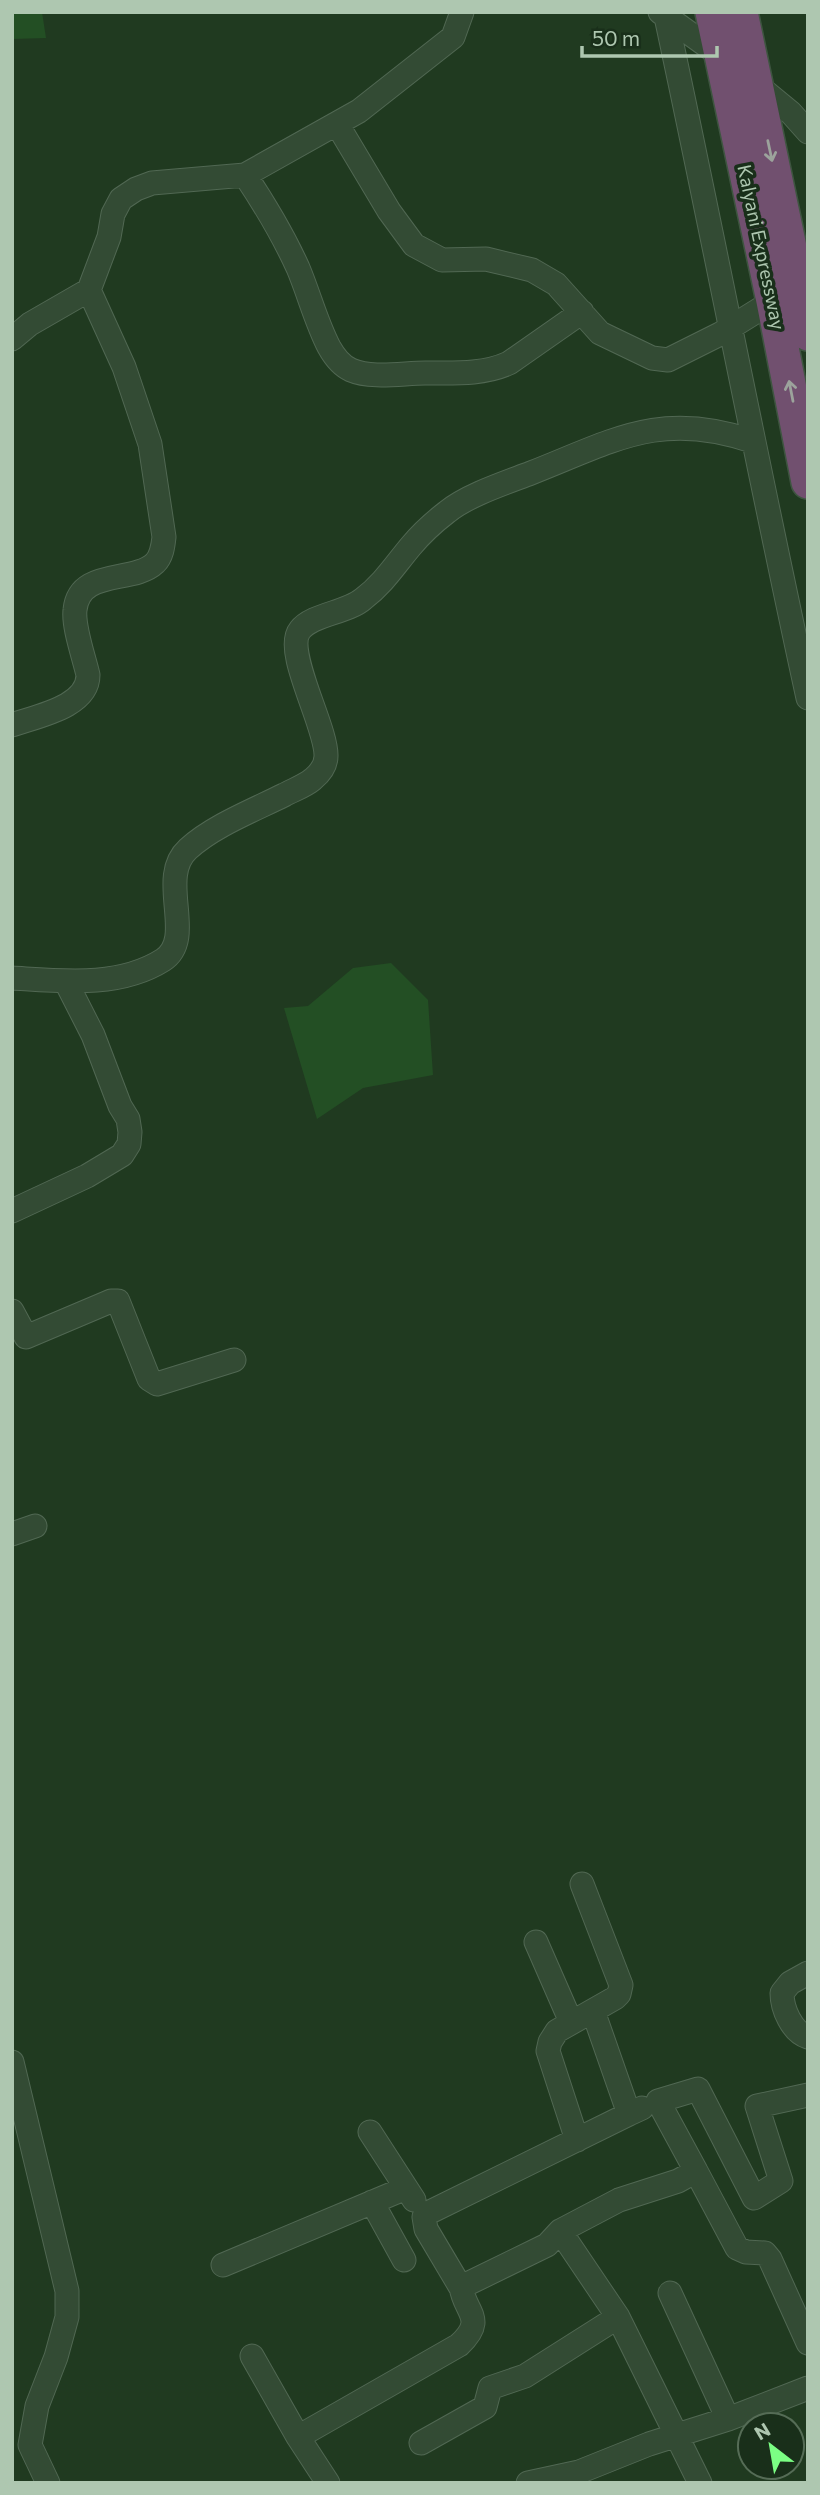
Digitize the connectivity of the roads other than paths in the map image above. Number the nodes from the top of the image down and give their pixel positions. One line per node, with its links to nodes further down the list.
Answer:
1 (461, 12): 7 (street)
2 (712, 12): 5 (highway, Kalyani Expressway)
3 (741, 12): 6 (highway, Kalyani Expressway)
4 (663, 13): 5 (street); 13 (street)
5 (721, 56): 6 (highway, Kalyani Expressway)
6 (743, 87): 8 (street); 11 (highway, Kalyani Expressway); 14 (highway, Kalyani Expressway, one-way to 14)
7 (337, 124): 9 (street); 12 (street)
8 (808, 132)
9 (245, 175): 10 (street); 12 (street)
10 (89, 289): 15 (street); 19 (street)
11 (773, 301): 13 (street); 17 (highway, Kalyani Expressway, one-way to 11)
12 (582, 312): 13 (street)
13 (732, 327): 16 (street)
14 (808, 334)
15 (12, 338)
16 (752, 441): 18 (street); 21 (street)
17 (808, 482)
18 (808, 698)
19 (12, 725)
20 (12, 978): 21 (street)
21 (66, 982): 22 (street)
22 (12, 1211)
23 (12, 1311): 24 (street)
24 (233, 1360)
25 (35, 1526): 26 (street)
26 (12, 1534)
27 (582, 1884): 30 (street)
28 (536, 1942): 31 (street)
29 (808, 1973): 32 (street)
30 (593, 2011): 31 (street); 37 (street)
31 (571, 2022): 39 (street)
32 (808, 2037)
33 (12, 2062): 36 (street)
34 (808, 2095): 35 (street)
35 (658, 2101): 37 (street); 40 (street)
36 (18, 2112): 57 (street)
37 (629, 2114): 39 (street)
38 (370, 2132): 41 (street)
39 (576, 2140): 43 (street)
40 (696, 2171): 44 (street); 50 (street)
41 (406, 2188): 42 (street); 43 (street)
42 (372, 2202): 45 (street); 46 (street)
43 (424, 2217): 47 (street)
44 (560, 2231): 47 (street); 49 (street)
45 (404, 2260)
46 (223, 2265)
47 (461, 2288): 55 (street)
48 (670, 2293): 53 (street)
49 (618, 2317): 54 (street); 56 (street)
50 (808, 2343)
51 (252, 2356): 55 (street)
52 (807, 2390): 53 (street)
53 (728, 2419): 54 (street)
54 (676, 2435): 59 (street); 60 (street)
55 (298, 2437): 58 (street)
56 (421, 2443)
57 (48, 2483)
58 (328, 2483)
59 (528, 2483)
60 (700, 2483)

